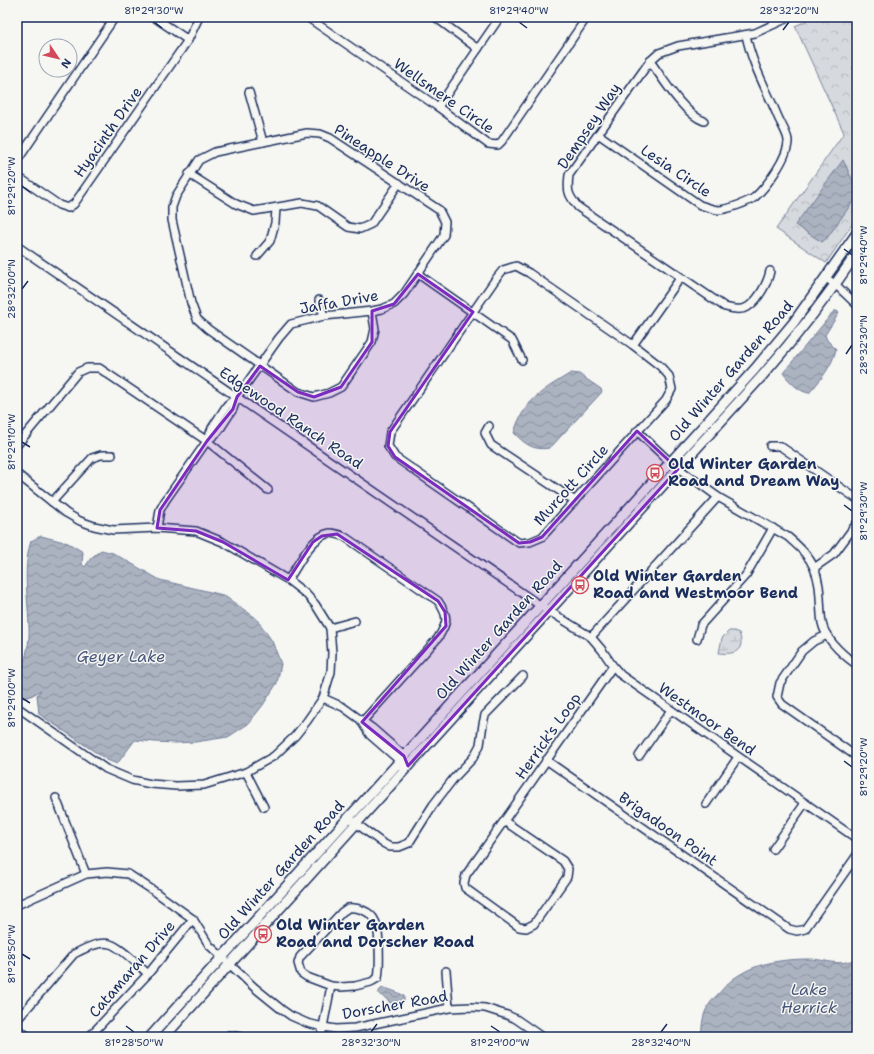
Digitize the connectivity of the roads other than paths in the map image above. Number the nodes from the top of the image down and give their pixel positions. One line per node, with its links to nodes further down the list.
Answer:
1 (115, 17): 18 (street)
2 (154, 17): 10 (street)
3 (199, 17): 10 (street, Hyacinth Drive)
4 (307, 17): 14 (street, Wellsmere Circle)
5 (435, 17): 11 (street)
6 (500, 17): 11 (street)
7 (587, 17): 14 (street, Wellsmere Circle)
8 (790, 17): 9 (street, Dempsey Way)
9 (746, 35): 12 (street, Dempsey Way); 16 (street, Lesia Circle)
10 (188, 40): 20 (street, Hyacinth Drive)
11 (478, 48): 14 (street)
12 (650, 61): 15 (street); 16 (street, Dempsey Way)
13 (249, 92): 17 (street)
14 (438, 107)
15 (704, 121)
16 (598, 134): 29 (street, Dempsey Way)
17 (263, 142): 19 (street, Pineapple Drive); 21 (street, Pineapple Drive)
18 (17, 161)
19 (189, 174): 22 (street); 39 (street, Pineapple Drive)
20 (17, 176)
21 (399, 183): 22 (street); 28 (street, Pineapple Drive)
22 (276, 208): 26 (street)
23 (857, 233): 30 (main road, Old Winter Garden Road)
24 (17, 246): 40 (street, Edgewood Ranch Road)
25 (857, 253): 31 (main road, Old Winter Garden Road)
26 (258, 256)
27 (770, 271): 29 (street, Dempsey Way)
28 (418, 274): 34 (street, Jaffa Drive); 35 (street)
29 (680, 277): 37 (street)
30 (826, 278): 31 (street); 47 (main road, Old Winter Garden Road)
31 (836, 285): 33 (street); 48 (main road, Old Winter Garden Road)
32 (319, 300): 36 (street)
33 (857, 305)
34 (372, 311): 36 (street, Jaffa Drive); 39 (street, Pineapple Drive)
35 (473, 312): 37 (street, Murcott Circle); 38 (street); 53 (street, Murcott Circle)
36 (324, 316): 39 (street, Jaffa Drive)
37 (634, 345): 42 (street, Murcott Circle)
38 (522, 360)
39 (260, 366): 40 (street, Jaffa Drive)
40 (237, 397): 43 (street, Jaffa Drive); 60 (street, Edgewood Ranch Road)
41 (489, 426): 53 (street)
42 (637, 431): 47 (street); 53 (street, Murcott Circle)
43 (207, 441): 44 (street); 50 (street); 56 (street, Jaffa Drive)
44 (17, 445)
45 (770, 446): 52 (street)
46 (112, 456): 54 (street)
47 (670, 462): 48 (street); 60 (main road, Old Winter Garden Road)
48 (678, 469): 51 (street); 61 (main road, Old Winter Garden Road)
49 (17, 474): 54 (street)
50 (268, 490)
51 (718, 497): 57 (street); 65 (street)
52 (857, 498)
53 (575, 501)
54 (52, 502): 56 (street)
55 (857, 523): 58 (street)
56 (157, 528): 59 (street)
57 (773, 528): 58 (street); 66 (street)
58 (814, 568): 64 (street)
59 (288, 580): 63 (street); 73 (street)
60 (541, 606): 61 (street, Edgewood Ranch Road); 77 (main road, Old Winter Garden Road)
61 (550, 611): 65 (street, Westmoor Bend); 79 (main road, Old Winter Garden Road)
62 (355, 621): 63 (street)
63 (330, 628): 70 (street)
64 (827, 635): 67 (street); 76 (street)
65 (591, 638): 68 (street, Westmoor Bend)
66 (697, 639)
67 (857, 665)
68 (612, 666): 72 (street, Westmoor Bend); 78 (street, Herrick's Loop)
69 (523, 676): 87 (street)
70 (323, 698): 73 (street); 80 (street)
71 (17, 707): 80 (street)
72 (672, 710): 74 (street); 75 (street, Westmoor Bend)
73 (362, 722): 77 (street)
74 (639, 756)
75 (738, 757): 82 (street, Westmoor Bend); 83 (street)
76 (857, 757)
77 (402, 758): 79 (street); 85 (main road, Old Winter Garden Road)
78 (546, 760): 86 (street, Herrick's Loop); 90 (street, Brigadoon Point)
79 (408, 766): 87 (main road, Old Winter Garden Road)
80 (246, 772): 84 (street)
81 (56, 798): 91 (street)
82 (806, 803): 88 (street, Westmoor Bend); 89 (street)
83 (706, 804)
84 (264, 807)
85 (348, 817): 87 (street); 94 (main road, Old Winter Garden Road)
86 (504, 821): 86 (street, Herrick's Loop)
87 (356, 824): 95 (main road, Old Winter Garden Road)
88 (857, 839)
89 (773, 849)
90 (857, 855)
91 (86, 874): 92 (street); 93 (street)
92 (17, 905)
93 (193, 919): 94 (street, Dorscher Road); 97 (street, Catamaran Drive)
94 (222, 956): 95 (street, Dorscher Road); 105 (main road, Old Winter Garden Road)
95 (230, 963): 101 (street, Dorscher Road); 106 (main road, Old Winter Garden Road)
96 (446, 971): 99 (street)
97 (148, 974): 100 (street); 104 (street, Catamaran Drive)
98 (331, 986): 98 (street); 101 (street)
99 (449, 1008): 101 (street, Dorscher Road); 110 (street, Dorscher Road)
100 (17, 1020)
101 (323, 1027): 109 (street)
102 (17, 1029): 103 (street)
103 (29, 1037)
104 (89, 1037)
105 (150, 1037)
106 (164, 1037)
107 (227, 1037): 108 (street)
108 (241, 1037)
109 (321, 1037)
110 (542, 1037)

